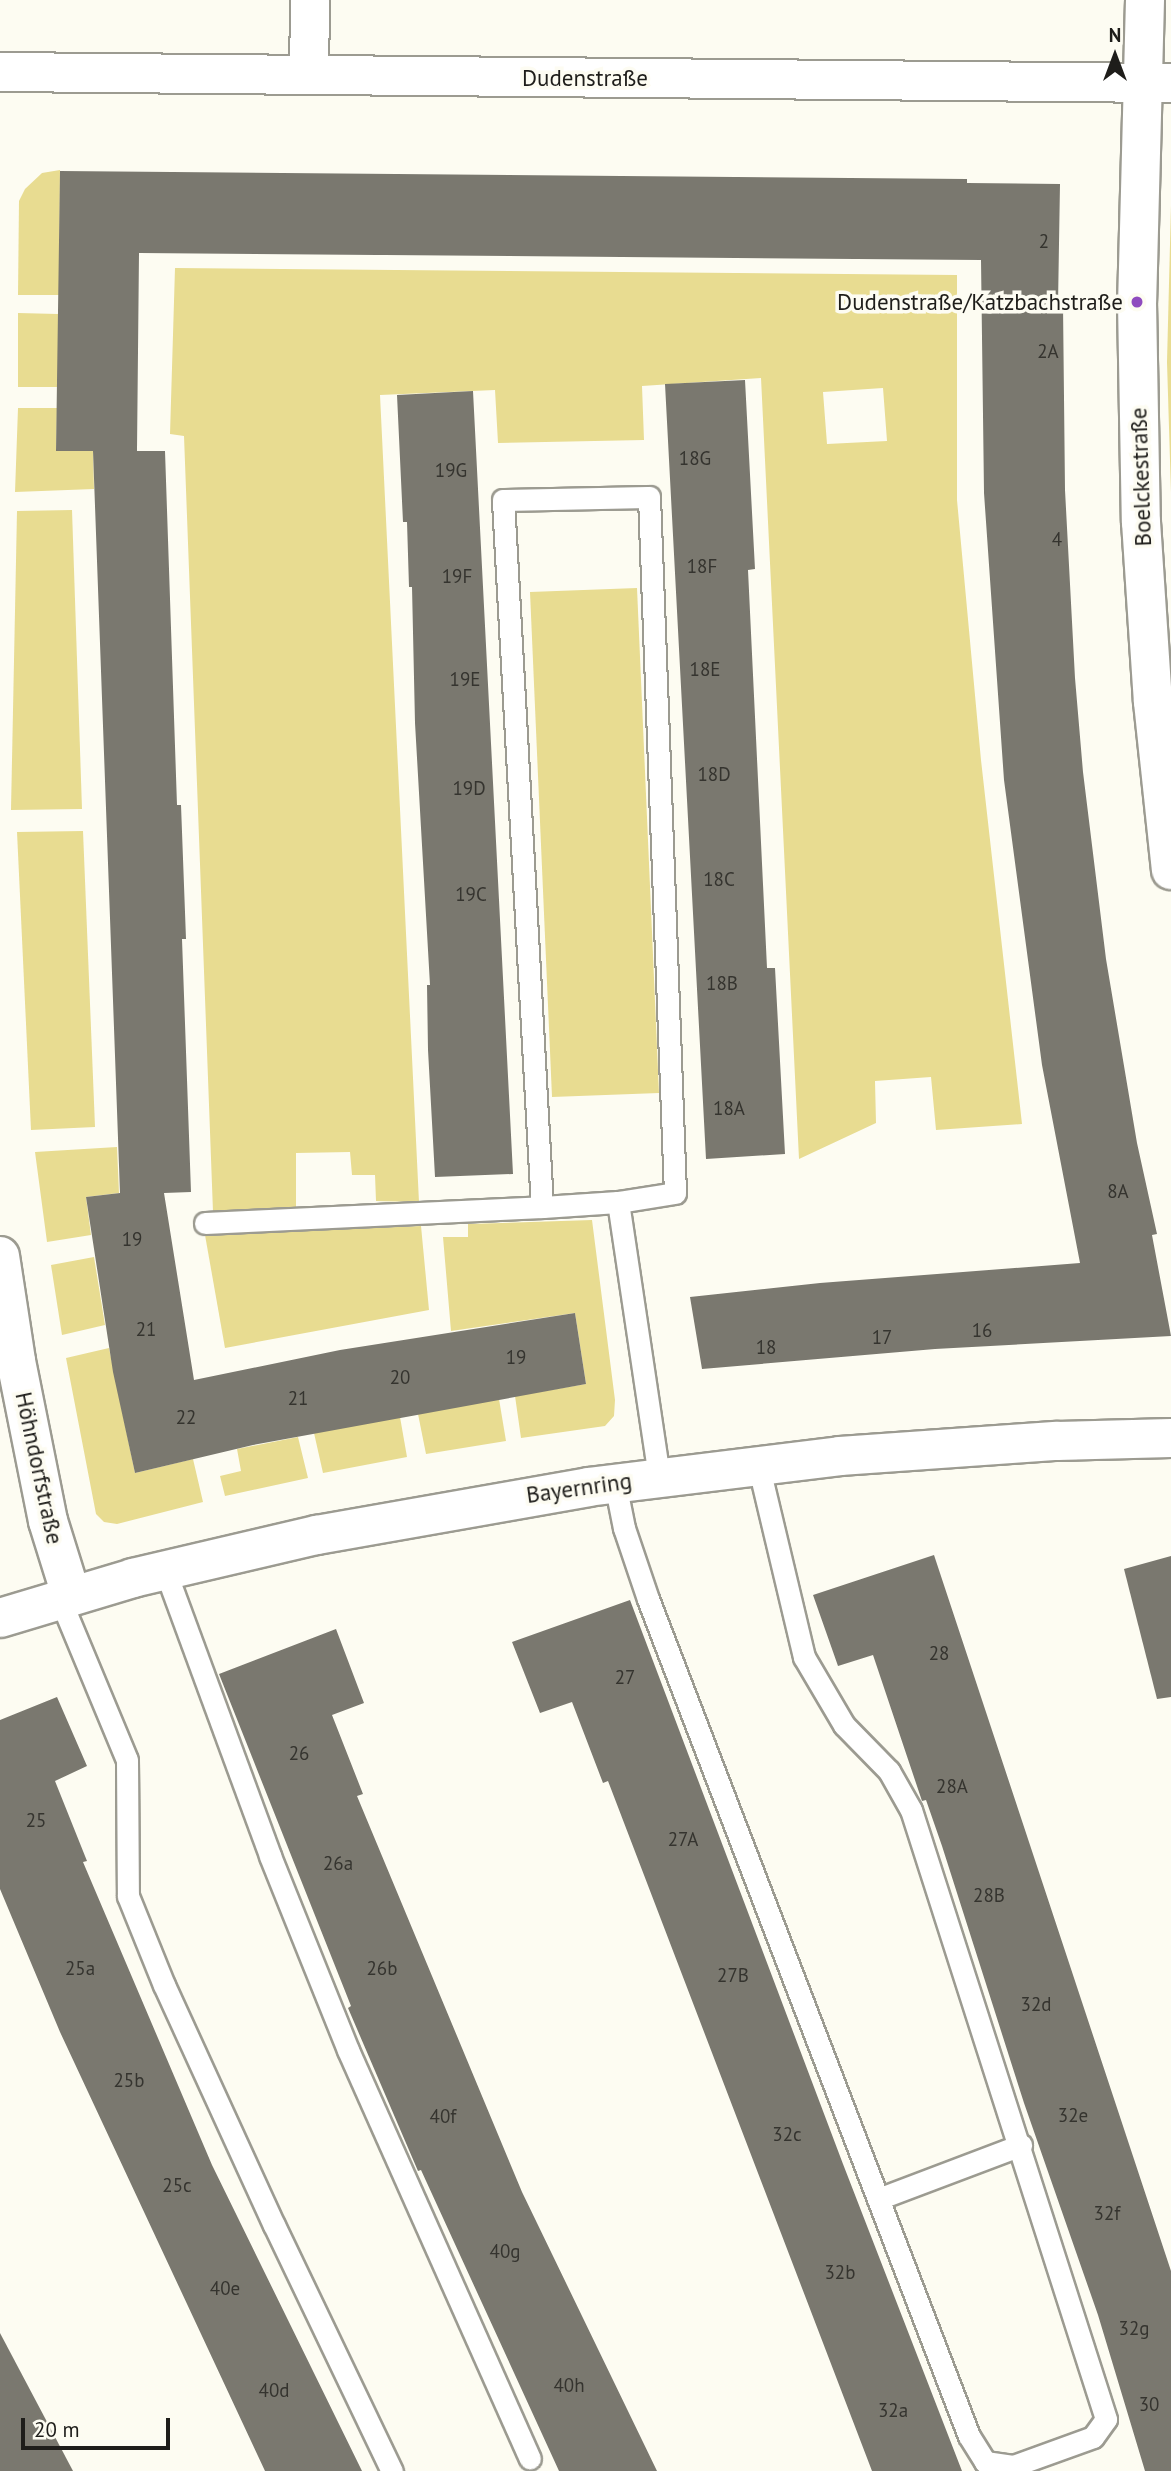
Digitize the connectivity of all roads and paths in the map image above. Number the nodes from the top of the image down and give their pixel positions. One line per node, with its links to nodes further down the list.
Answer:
1 (310, 0): 4 (main road)
2 (1145, 0): 5 (main road, Boelckestraße)
3 (0, 72): 4 (main road, Dudenstraße)
4 (309, 75): 5 (main road, Dudenstraße)
5 (1157, 83): 6 (main road, Boelckestraße)
6 (1157, 559): 7 (main road, Boelckestraße)
7 (1171, 870)
8 (618, 1202): 9 (lane); 9 (lane); 14 (lane)
9 (542, 1207): 10 (lane)
10 (205, 1223)
11 (0, 1256): 17 (main road, Höhndorfstraße)
12 (1171, 1438): 13 (main road, Bayernring)
13 (758, 1464): 14 (main road, Bayernring); 19 (lane)
14 (659, 1477): 15 (main road, Bayernring)
15 (615, 1483): 16 (main road, Bayernring); 20 (lane)
16 (165, 1570): 17 (main road, Bayernring); 21 (lane)
17 (65, 1597): 18 (main road, Bayernring); 22 (lane)
18 (0, 1618)
19 (1021, 2145): 20 (lane); 20 (lane)
20 (878, 2199)
21 (530, 2458)
22 (392, 2471)

